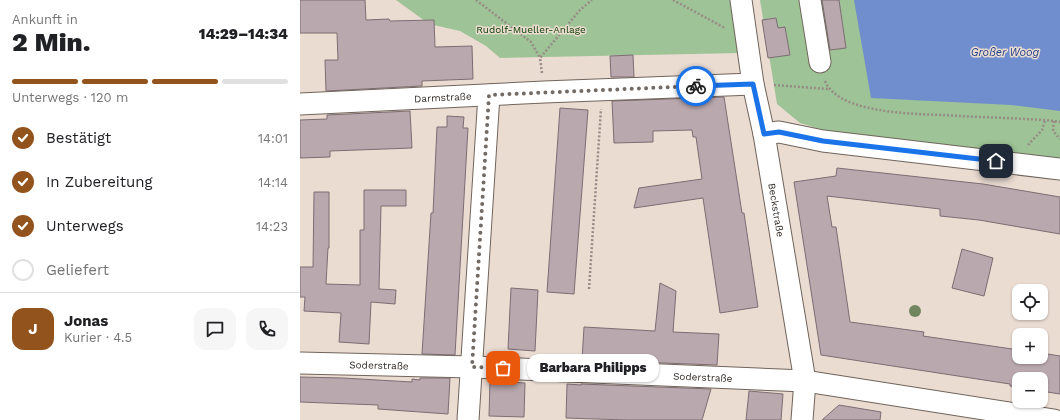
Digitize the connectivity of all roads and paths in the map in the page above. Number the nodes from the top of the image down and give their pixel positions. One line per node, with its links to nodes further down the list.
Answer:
1 (476, 0): 7 (path)
2 (592, 0): 7 (path)
3 (673, 0): 6 (path)
4 (741, 0): 6 (street, Beckstraße)
5 (810, 0): 8 (street)
6 (746, 33): 9 (street, Beckstraße)
7 (540, 58): 12 (path)
8 (820, 62): 10 (path)
9 (753, 84): 10 (path); 11 (street, Darmstraße); 18 (street, Beckstraße)
10 (828, 88): 15 (path)
11 (602, 90): 12 (street, Darmstraße); 22 (path)
12 (544, 92): 13 (street, Darmstraße)
13 (489, 95): 14 (street, Darmstraße); 24 (street)
14 (300, 104)
15 (1045, 120): 16 (path); 20 (path)
16 (1054, 121): 17 (path); 19 (path)
17 (1060, 122)
18 (764, 134): 20 (street); 25 (street, Beckstraße)
19 (1060, 139)
20 (1011, 163): 21 (street)
21 (1060, 169)
22 (590, 289)
23 (300, 363): 24 (street, Soderstraße)
24 (472, 367): 25 (street, Soderstraße); 26 (street)
25 (805, 381): 27 (street, Beckstraße); 28 (street, Soderstraße)
26 (468, 420)
27 (802, 420)
28 (1054, 420)

